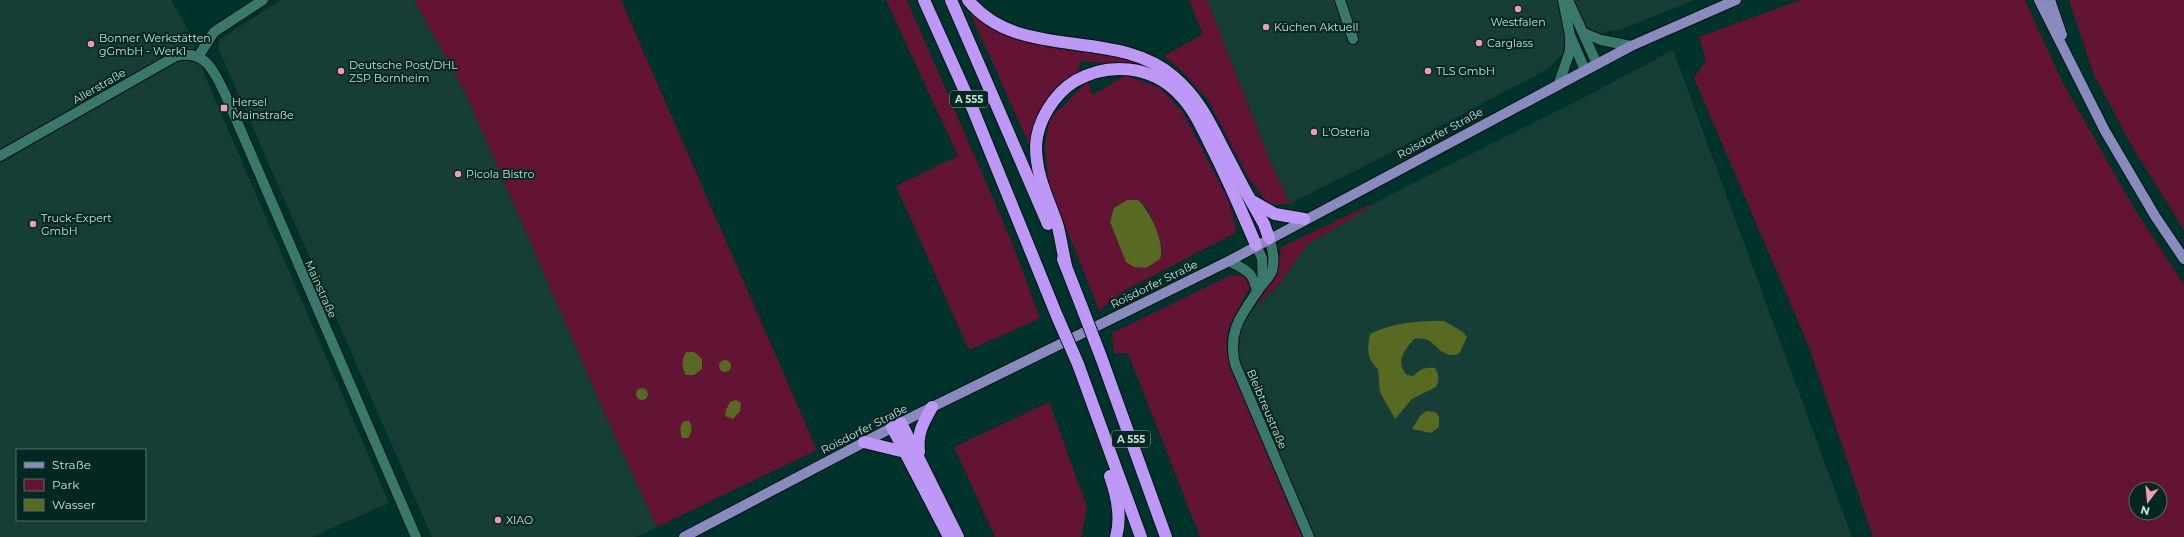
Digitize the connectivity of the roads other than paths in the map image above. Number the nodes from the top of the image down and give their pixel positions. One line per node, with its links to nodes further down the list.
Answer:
1 (263, 0): 15 (street)
2 (924, 0): 31 (highway, A 555, bridge)
3 (951, 0): 27 (highway, A 555)
4 (968, 0): 21 (highway)
5 (1340, 0): 13 (street)
6 (1563, 0): 12 (street)
7 (1568, 0): 11 (street)
8 (1736, 0): 14 (main road, Roisdorfer Straße)
9 (2038, 0): 17 (main road)
10 (2050, 0): 17 (main road)
11 (1584, 33): 14 (street); 16 (street)
12 (1570, 35): 18 (street); 19 (street)
13 (1352, 39)
14 (1631, 46): 16 (main road, Roisdorfer Straße)
15 (198, 57): 20 (street, Allerstraße); 35 (street, Mainstraße)
16 (1598, 64): 18 (main road, Roisdorfer Straße)
17 (2073, 67): 25 (main road)
18 (1585, 70): 19 (main road, Roisdorfer Straße)
19 (1559, 83): 22 (main road, Roisdorfer Straße)
20 (0, 156)
21 (1249, 199): 22 (highway); 23 (highway)
22 (1304, 219): 23 (main road, Roisdorfer Straße)
23 (1269, 238): 24 (main road, Roisdorfer Straße); 28 (street, Bleibtreustraße)
24 (1256, 245): 26 (main road, Roisdorfer Straße); 27 (highway); 28 (street)
25 (2184, 259)
26 (1229, 261): 28 (street); 29 (main road, Roisdorfer Straße)
27 (1066, 266): 41 (highway, A 555, bridge)
28 (1260, 288): 42 (street, Bleibtreustraße)
29 (932, 407): 30 (main road, Roisdorfer Straße); 34 (highway)
30 (897, 425): 32 (main road, Roisdorfer Straße); 33 (highway); 34 (highway)
31 (1102, 432): 39 (highway); 40 (highway, A 555)
32 (864, 442): 33 (highway); 36 (main road, Roisdorfer Straße)
33 (905, 452): 37 (highway)
34 (920, 457): 38 (highway)
35 (416, 537)
36 (684, 537)
37 (949, 537)
38 (958, 537)
39 (1116, 537)
40 (1141, 537)
41 (1166, 537)
42 (1309, 537)

